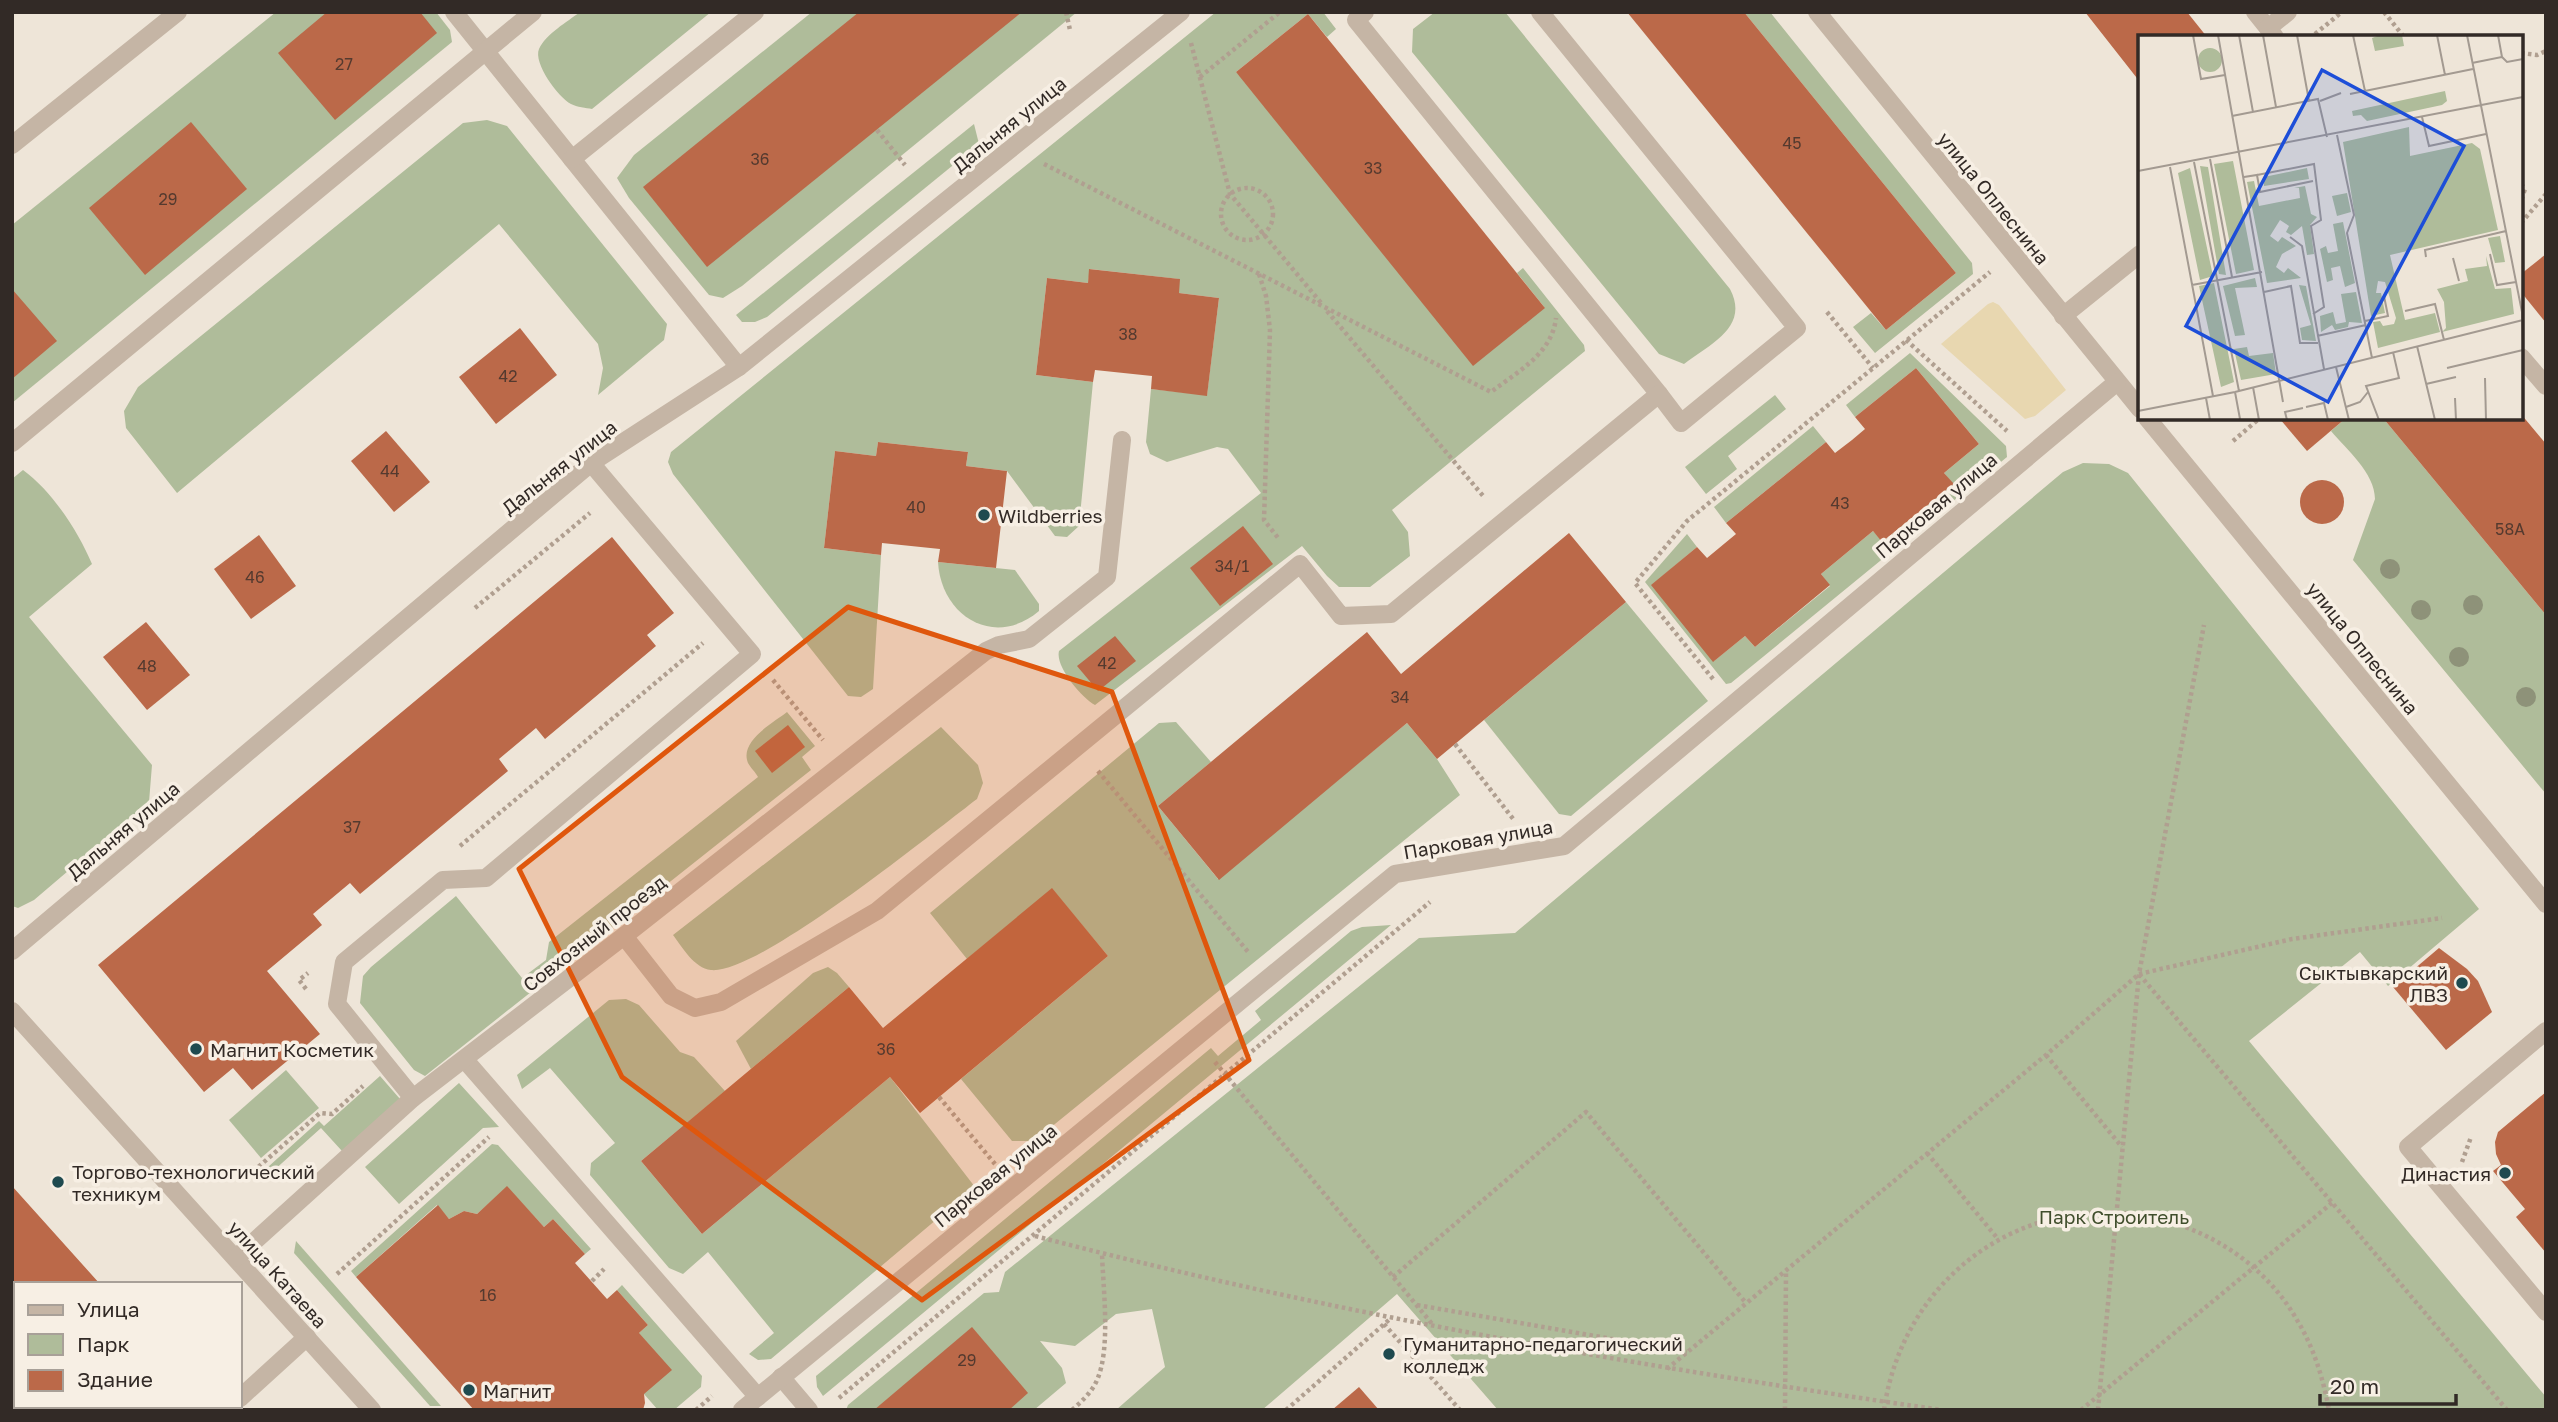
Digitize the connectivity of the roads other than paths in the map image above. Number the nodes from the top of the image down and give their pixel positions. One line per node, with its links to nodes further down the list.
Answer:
1 (178, 12): 13 (street)
2 (454, 12): 12 (street)
3 (533, 12): 12 (street)
4 (755, 12): 14 (street)
5 (1181, 12): 18 (street, Дальняя улица)
6 (1366, 12): 21 (street)
7 (1540, 12): 21 (street)
8 (1817, 12): 16 (street, улица Оплеснина)
9 (2255, 12): 11 (street)
10 (2288, 12): 11 (street)
11 (2272, 32)
12 (485, 51): 14 (street); 25 (street)
13 (12, 145)
14 (572, 159): 18 (street)
15 (2138, 256): 16 (street)
16 (2063, 316): 19 (street, улица Оплеснина)
17 (2523, 359): 20 (street)
18 (738, 367): 26 (street, Дальняя улица)
19 (2117, 382): 22 (street, улица Оплеснина); 37 (street, Парковая улица)
20 (2546, 386)
21 (1659, 394): 28 (street)
22 (2138, 407)
23 (2149, 420): 27 (street, улица Оплеснина)
24 (1122, 440): 28 (street, Совхозный проезд)
25 (12, 443)
26 (592, 463): 29 (street, Дальняя улица); 33 (street)
27 (2546, 904)
28 (624, 936): 32 (street, Совхозный проезд)
29 (12, 950)
30 (12, 1011): 34 (street, улица Катаева)
31 (2546, 1031): 35 (street)
32 (465, 1060): 33 (street, Совхозный проезд); 39 (street)
33 (413, 1098): 34 (street, Совхозный проезд)
34 (236, 1258): 36 (street, улица Катаева)
35 (2546, 1312)
36 (307, 1337): 38 (street); 40 (street, улица Катаева)
37 (781, 1377): 39 (street, Парковая улица); 42 (street)
38 (242, 1396)
39 (758, 1397): 41 (street, Парковая улица)
40 (372, 1410)
41 (742, 1410)
42 (809, 1410)

